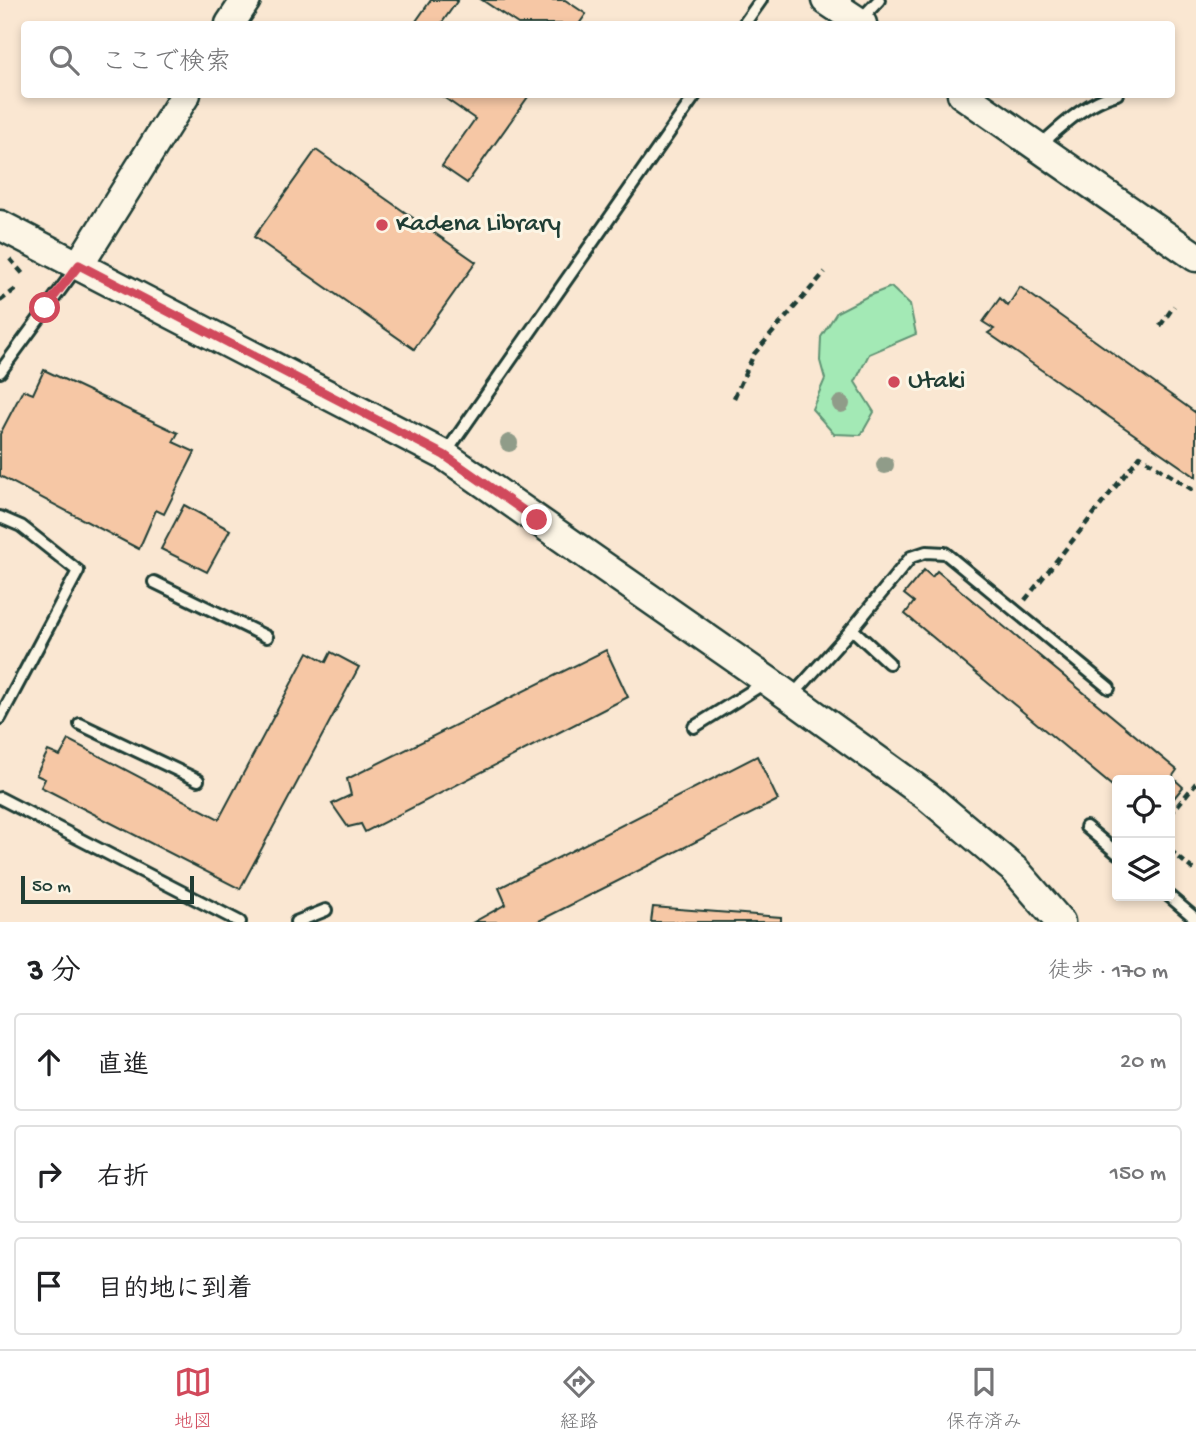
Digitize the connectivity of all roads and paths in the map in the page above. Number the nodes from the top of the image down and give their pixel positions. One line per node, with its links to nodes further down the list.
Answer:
1 (246, 0): 5 (street)
2 (761, 0): 6 (lane)
3 (826, 0): 7 (street)
4 (879, 0): 8 (lane)
5 (232, 21)
6 (746, 21)
7 (857, 21)
8 (862, 21)
9 (183, 98): 16 (street)
10 (693, 98): 24 (lane)
11 (968, 98): 13 (street)
12 (1104, 98): 13 (lane)
13 (1037, 147): 15 (street)
14 (0, 225): 16 (street)
15 (1196, 257)
16 (79, 265): 22 (lane); 24 (street)
17 (825, 272): 23 (path)
18 (16, 289): 19 (path)
19 (0, 301)
20 (1174, 306): 21 (path)
21 (1160, 326)
22 (0, 372)
23 (733, 398)
24 (444, 455): 32 (street)
25 (1196, 492): 28 (path)
26 (0, 517): 35 (lane)
27 (154, 582): 30 (lane)
28 (1016, 612): 29 (lane); 33 (lane)
29 (852, 629): 31 (lane); 34 (lane)
30 (267, 637)
31 (889, 663)
32 (768, 681): 34 (street); 37 (lane)
33 (1109, 688)
34 (791, 697): 51 (street)
35 (0, 718)
36 (80, 724): 38 (lane)
37 (694, 727)
38 (198, 780)
39 (1196, 783): 41 (path)
40 (0, 798): 49 (lane)
41 (1175, 809)
42 (1086, 827): 43 (lane)
43 (1112, 849)
44 (1175, 854): 45 (path)
45 (1196, 872)
46 (1174, 901): 48 (lane)
47 (326, 910): 50 (lane)
48 (1196, 919)
49 (240, 922)
50 (296, 922)
51 (1060, 922)

